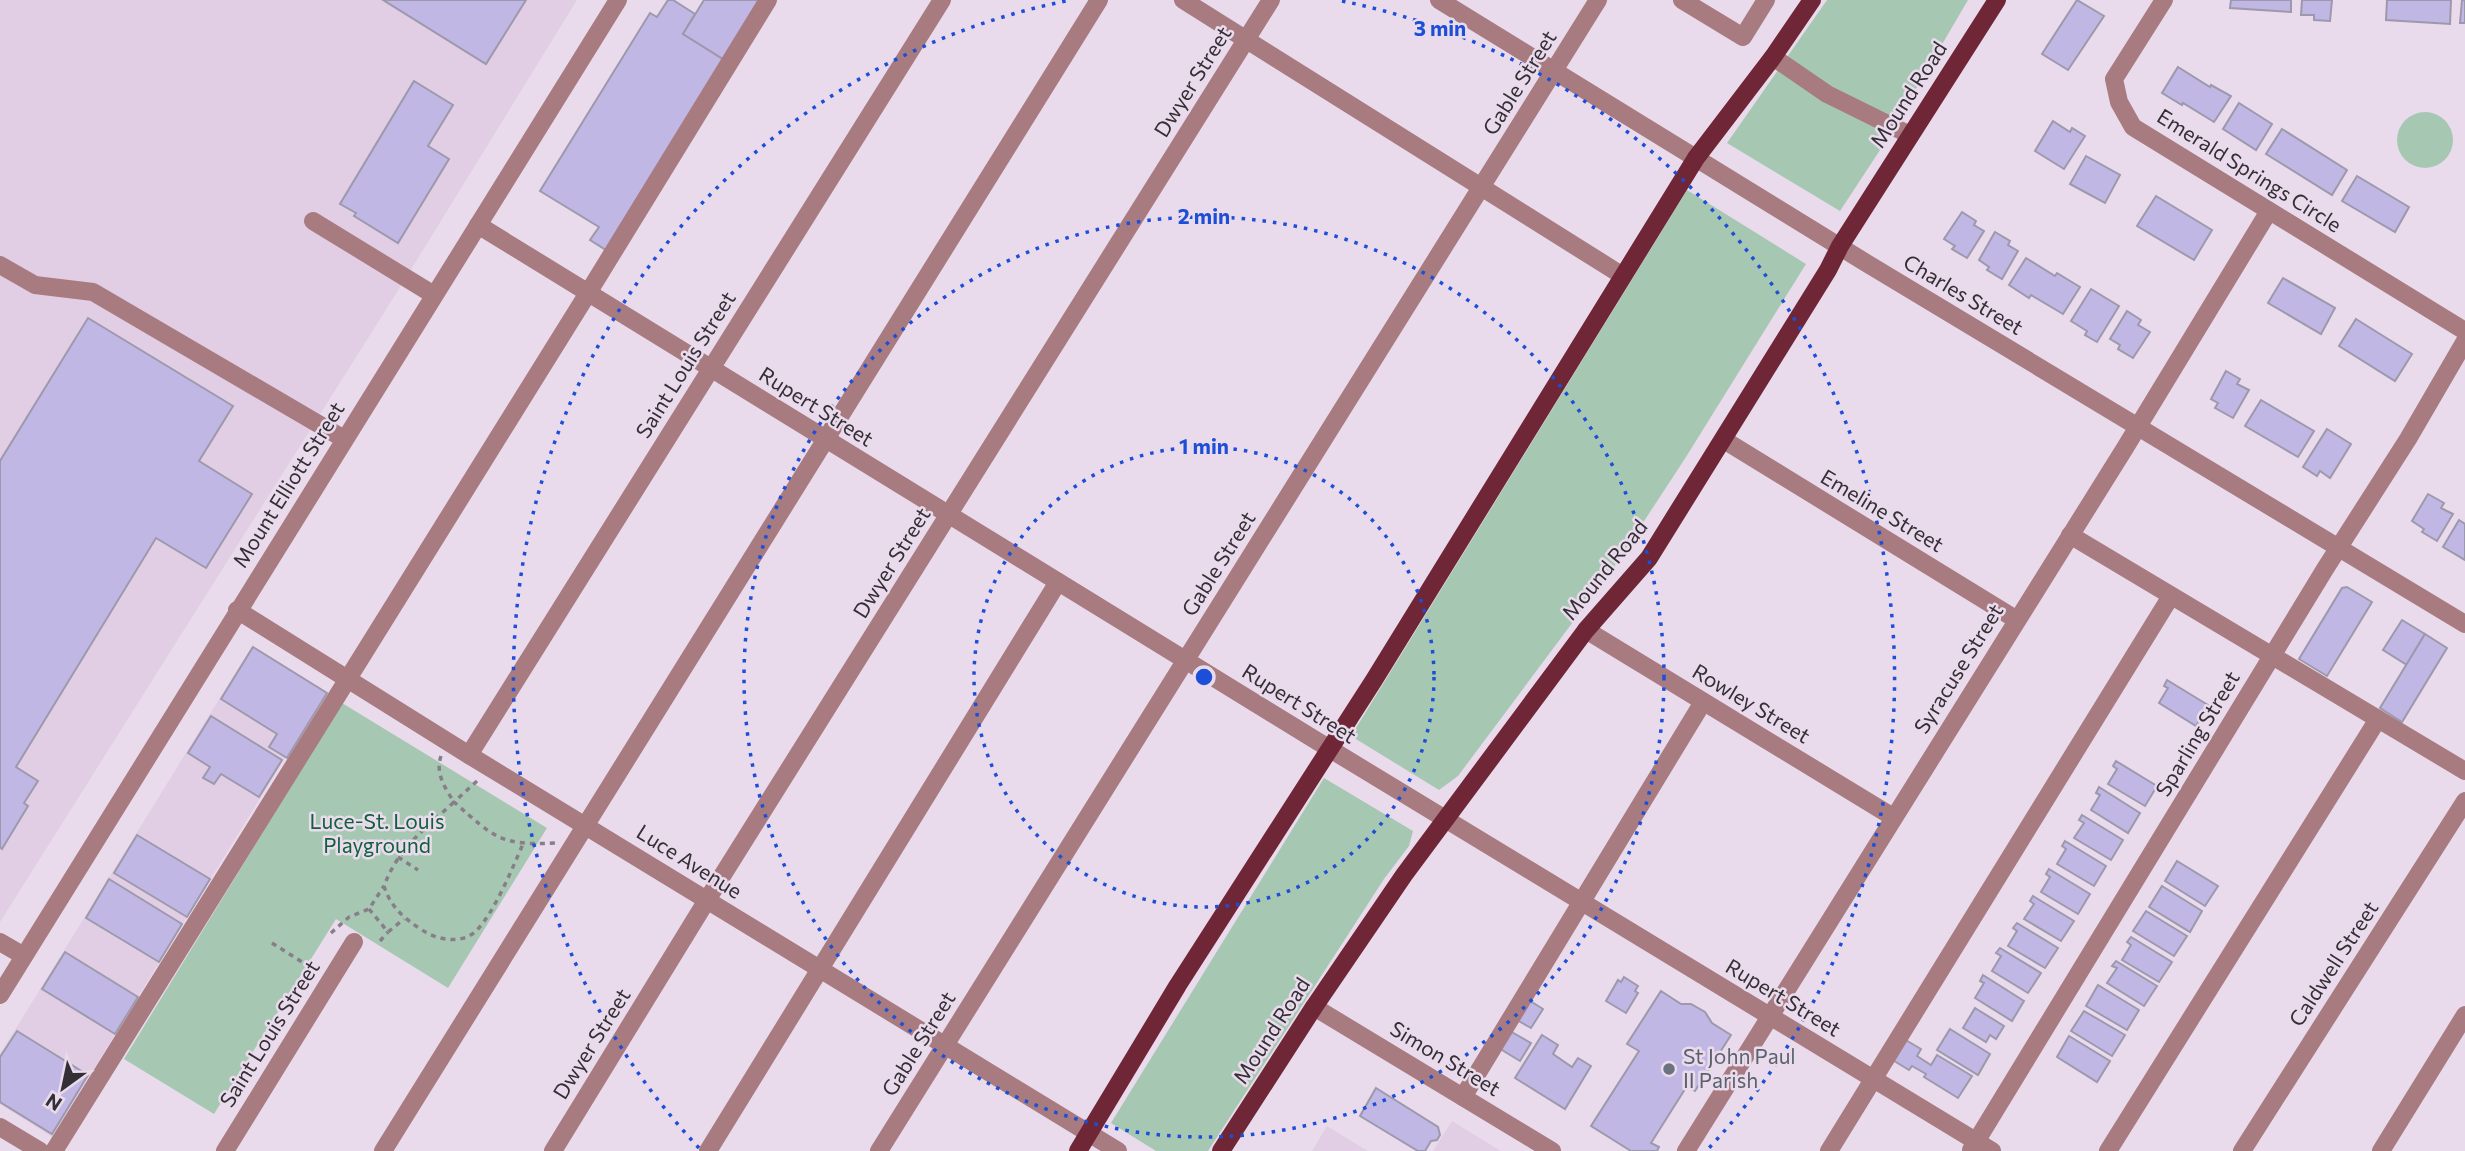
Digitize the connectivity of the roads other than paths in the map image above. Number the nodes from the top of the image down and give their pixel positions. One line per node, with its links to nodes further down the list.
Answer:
1 (618, 0): 22 (street, Mount Elliott Street)
2 (768, 0): 26 (street)
3 (942, 0): 30 (street, Saint Louis Street)
4 (1099, 0): 33 (street)
5 (1183, 0): 14 (street)
6 (1271, 0): 14 (street, Dwyer Street)
7 (1439, 0): 16 (street, Charles Street)
8 (1598, 0): 16 (street, Gable Street)
9 (1682, 0): 10 (street)
10 (1766, 0)
11 (1812, 0): 15 (main road)
12 (1997, 0): 17 (main road, Mound Road)
13 (2160, 2): 20 (street, Emerald Springs Circle)
14 (1247, 38): 19 (street); 35 (street, Dwyer Street)
15 (1773, 57): 17 (street); 18 (main road)
16 (1555, 71): 18 (street, Charles Street); 19 (street, Gable Street)
17 (1910, 135): 23 (main road, Mound Road)
18 (1696, 158): 23 (street, Charles Street); 25 (main road)
19 (1482, 187): 25 (street); 45 (street, Gable Street)
20 (2269, 211): 28 (street, Emerald Springs Circle); 31 (street, Syracuse Street)
21 (313, 221): 27 (street)
22 (478, 225): 26 (street, Rupert Street); 27 (street, Mount Elliott Street)
23 (1840, 246): 31 (street, Charles Street); 34 (main road, Mound Road)
24 (0, 265): 32 (street)
25 (1623, 276): 49 (main road)
26 (588, 293): 30 (street, Rupert Street); 46 (street)
27 (434, 295): 32 (street, Mount Elliott Street)
28 (2465, 331)
29 (2465, 341): 37 (street, Sparling Street)
30 (711, 369): 33 (street, Rupert Street); 50 (street, Saint Louis Street)
31 (2137, 426): 36 (street, Syracuse Street); 37 (street, Charles Street)
32 (344, 439): 40 (street, Mount Elliott Street)
33 (825, 439): 35 (street, Rupert Street); 55 (street)
34 (1724, 440): 41 (street, Emeline Street); 43 (main road, Mound Road)
35 (948, 515): 38 (street, Rupert Street); 56 (street, Dwyer Street)
36 (2070, 535): 39 (street); 41 (street, Syracuse Street)
37 (2339, 548): 42 (street, Charles Street); 44 (street, Sparling Street)
38 (1058, 582): 45 (street, Rupert Street); 61 (street)
39 (2171, 596): 44 (street); 67 (street)
40 (237, 610): 46 (street, Luce Avenue); 60 (street, Mount Elliott Street)
41 (2017, 620): 53 (street, Syracuse Street)
42 (2465, 624)
43 (1586, 630): 47 (street, Rowley Street); 54 (main road, Mound Road)
44 (2272, 656): 48 (street); 71 (street, Sparling Street)
45 (1185, 661): 49 (street, Rupert Street); 66 (street, Gable Street)
46 (348, 680): 50 (street, Luce Avenue); 73 (street)
47 (1703, 702): 53 (street, Rowley Street); 57 (street)
48 (2378, 719): 51 (street); 85 (street)
49 (1330, 749): 54 (street, Rupert Street); 70 (main road)
50 (469, 755): 55 (street, Luce Avenue)
51 (2465, 771)
52 (2465, 801): 86 (street, Caldwell Street)
53 (1893, 817): 65 (street, Syracuse Street)
54 (1446, 820): 57 (street, Rupert Street); 63 (main road, Mound Road)
55 (586, 825): 56 (street, Luce Avenue); 75 (street)
56 (707, 900): 61 (street, Luce Avenue); 76 (street, Dwyer Street)
57 (1581, 902): 65 (street, Rupert Street); 68 (street)
58 (0, 942): 60 (street)
59 (354, 942): 74 (street, Saint Louis Street)
60 (24, 956): 62 (street, Mount Elliott Street)
61 (819, 968): 66 (street, Luce Avenue); 77 (street)
62 (0, 995)
63 (1314, 1007): 68 (street, Simon Street); 81 (main road, Mound Road)
64 (2465, 1015): 87 (street)
65 (1771, 1018): 67 (street, Rupert Street); 83 (street, Syracuse Street)
66 (945, 1045): 70 (street, Luce Avenue); 78 (street, Gable Street)
67 (1872, 1079): 71 (street, Rupert Street); 84 (street)
68 (1463, 1097): 82 (street, Simon Street)
69 (0, 1127): 72 (street)
70 (1090, 1133): 79 (main road); 80 (street, Luce Avenue)
71 (1979, 1148)
72 (40, 1151)
73 (54, 1151)
74 (225, 1151)
75 (383, 1151)
76 (552, 1151)
77 (708, 1151)
78 (879, 1151)
79 (1078, 1151)
80 (1118, 1151)
81 (1221, 1151)
82 (1552, 1151)
83 (1686, 1151)
84 (1829, 1151)
85 (2108, 1151)
86 (2242, 1151)
87 (2381, 1151)

